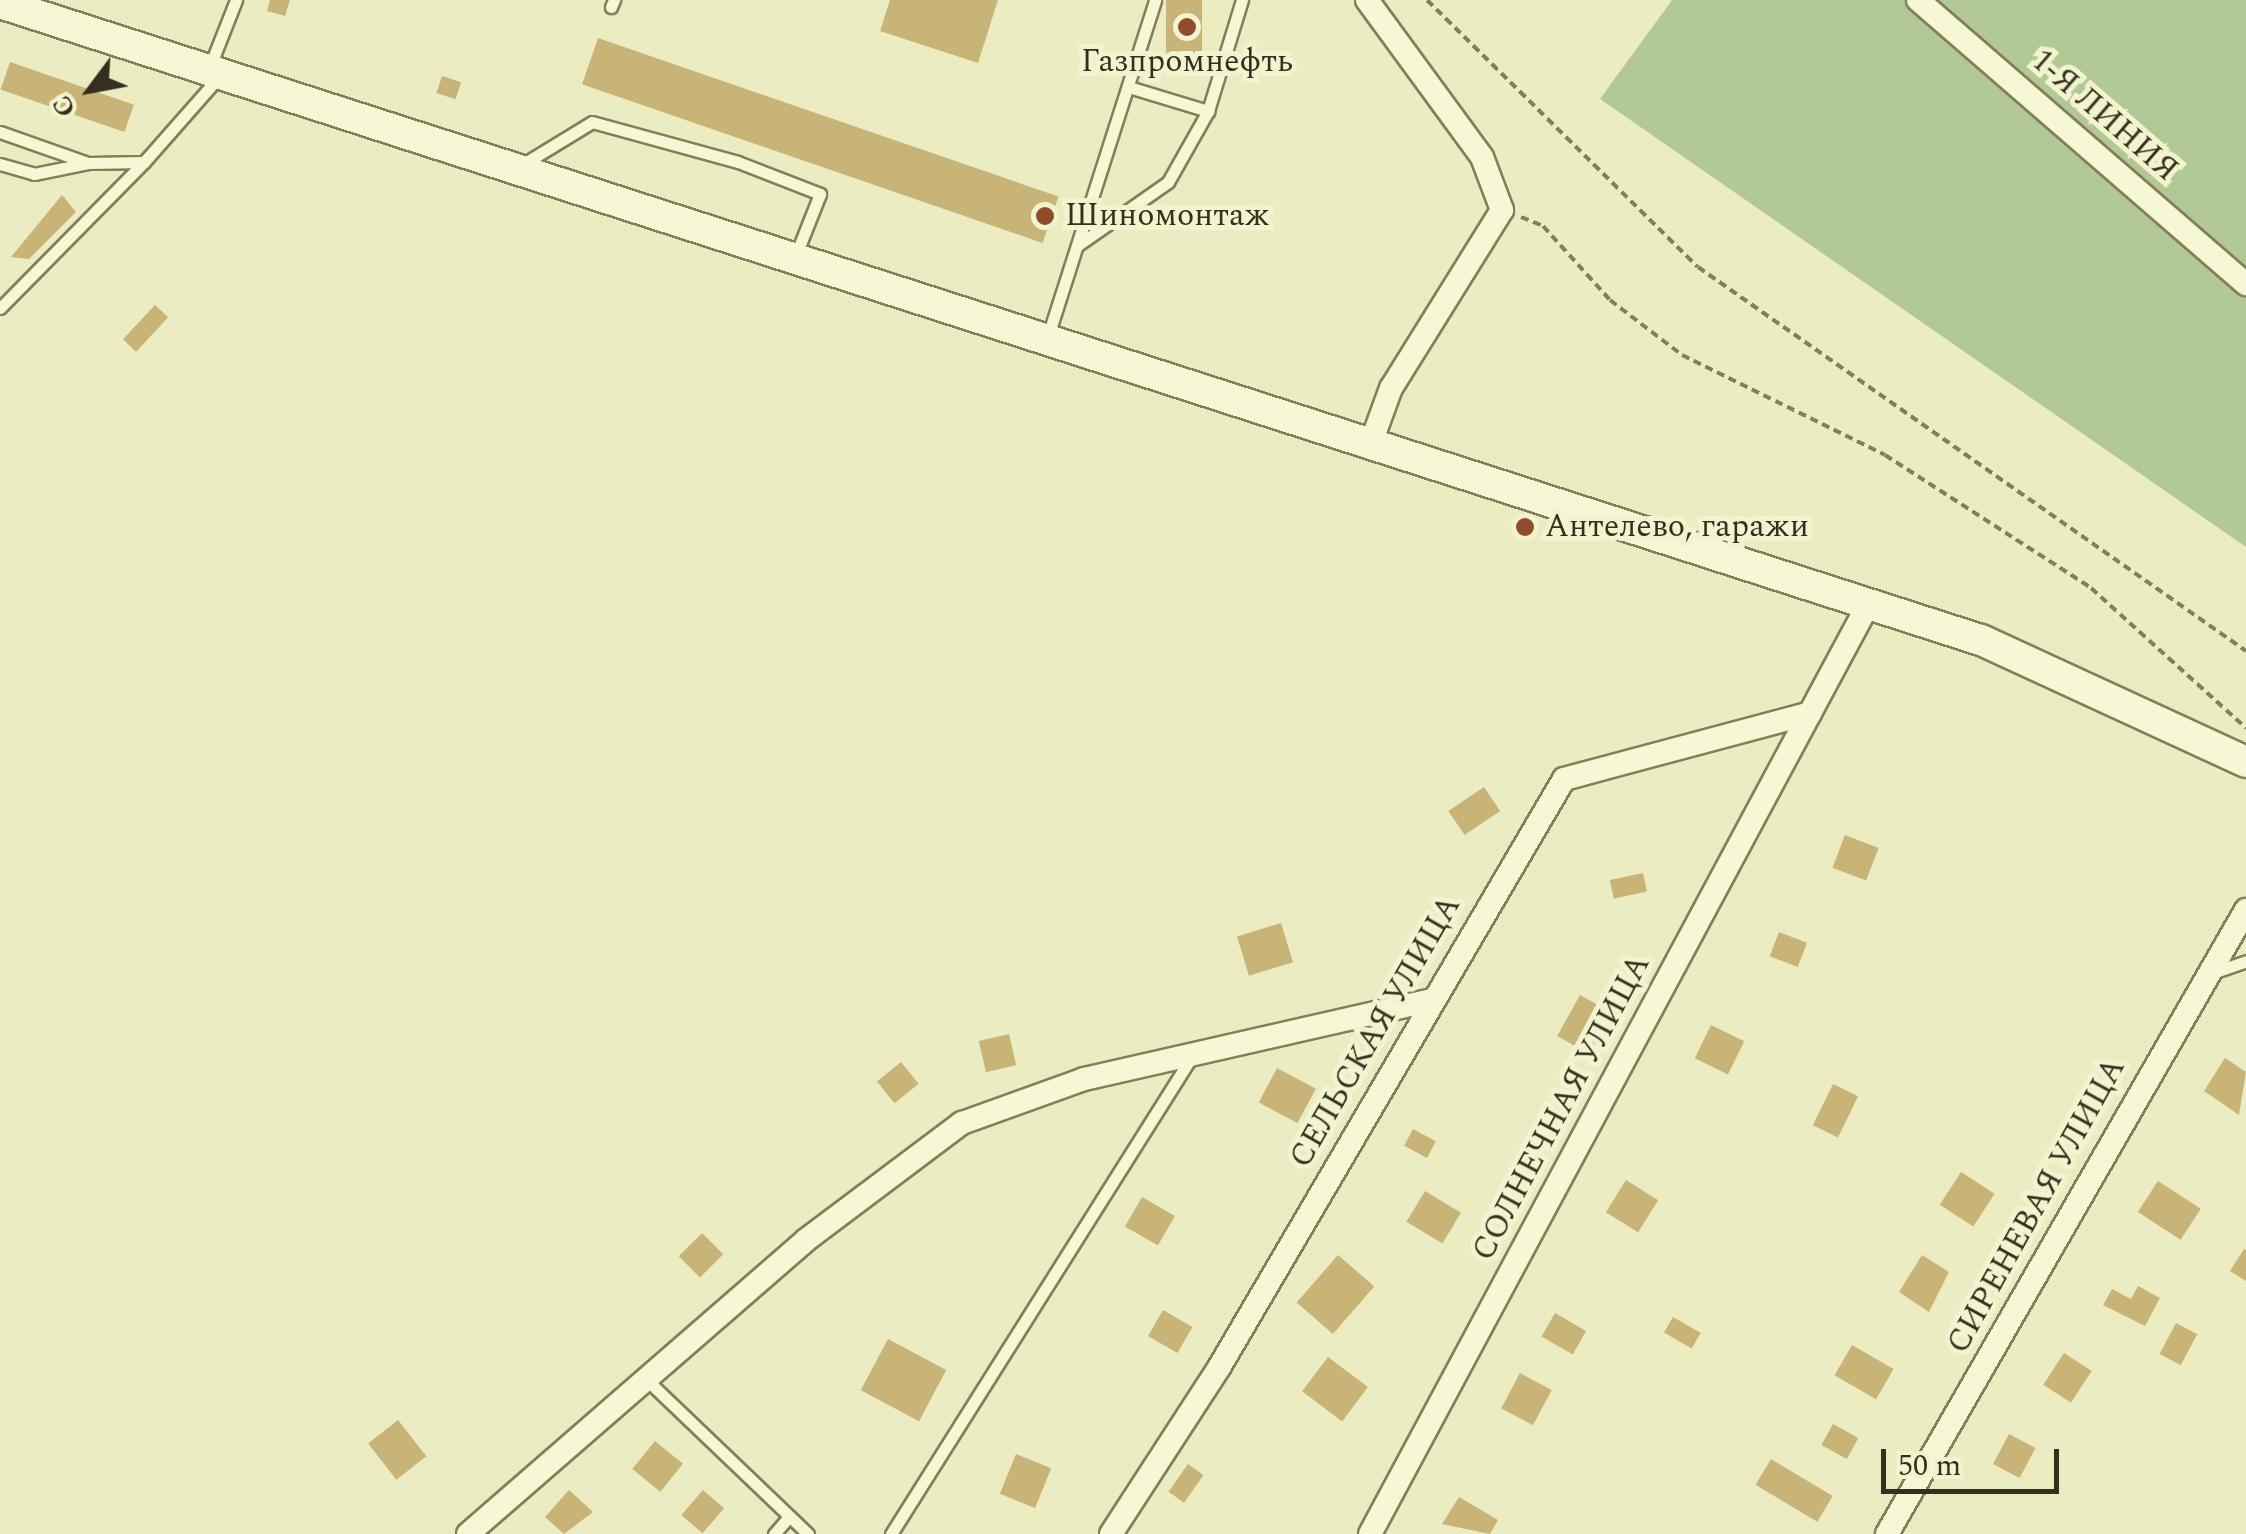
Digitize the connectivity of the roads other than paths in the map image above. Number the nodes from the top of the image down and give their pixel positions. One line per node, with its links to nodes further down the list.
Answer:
1 (236, 0): 7 (lane)
2 (1155, 0): 8 (lane)
3 (1242, 0): 9 (lane)
4 (1918, 0): 17 (street, 1-Я ЛИНИЯ)
5 (1372, 2): 20 (street)
6 (0, 3): 7 (main road)
7 (214, 72): 12 (lane); 14 (main road)
8 (1129, 87): 9 (lane); 15 (lane)
9 (1208, 111): 15 (lane)
10 (0, 132): 11 (lane)
11 (88, 162): 12 (lane); 13 (lane)
12 (144, 162): 18 (lane)
13 (0, 164)
14 (513, 170): 16 (main road); 16 (lane)
15 (1078, 244): 19 (lane)
16 (793, 261): 19 (main road)
17 (2246, 284)
18 (0, 308)
19 (1046, 344): 20 (main road)
20 (1371, 443): 21 (main road)
21 (1869, 603): 22 (street, СОЛНЕЧНАЯ УЛИЦА); 23 (main road)
22 (1810, 713): 27 (street, СЕЛЬСКАЯ УЛИЦА); 36 (street, СОЛНЕЧНАЯ УЛИЦА)
23 (2246, 762)
24 (2246, 910): 26 (street, СИРЕНЕВАЯ УЛИЦА)
25 (2246, 961): 26 (lane)
26 (2201, 977): 37 (street, СИРЕНЕВАЯ УЛИЦА)
27 (1431, 1000): 28 (street); 35 (street, СЕЛЬСКАЯ УЛИЦА)
28 (1188, 1062): 29 (street); 34 (lane)
29 (649, 1382): 30 (lane); 31 (street)
30 (789, 1517): 32 (lane); 33 (lane)
31 (468, 1534)
32 (774, 1534)
33 (808, 1534)
34 (891, 1534)
35 (1111, 1534)
36 (1370, 1534)
37 (1887, 1534)

